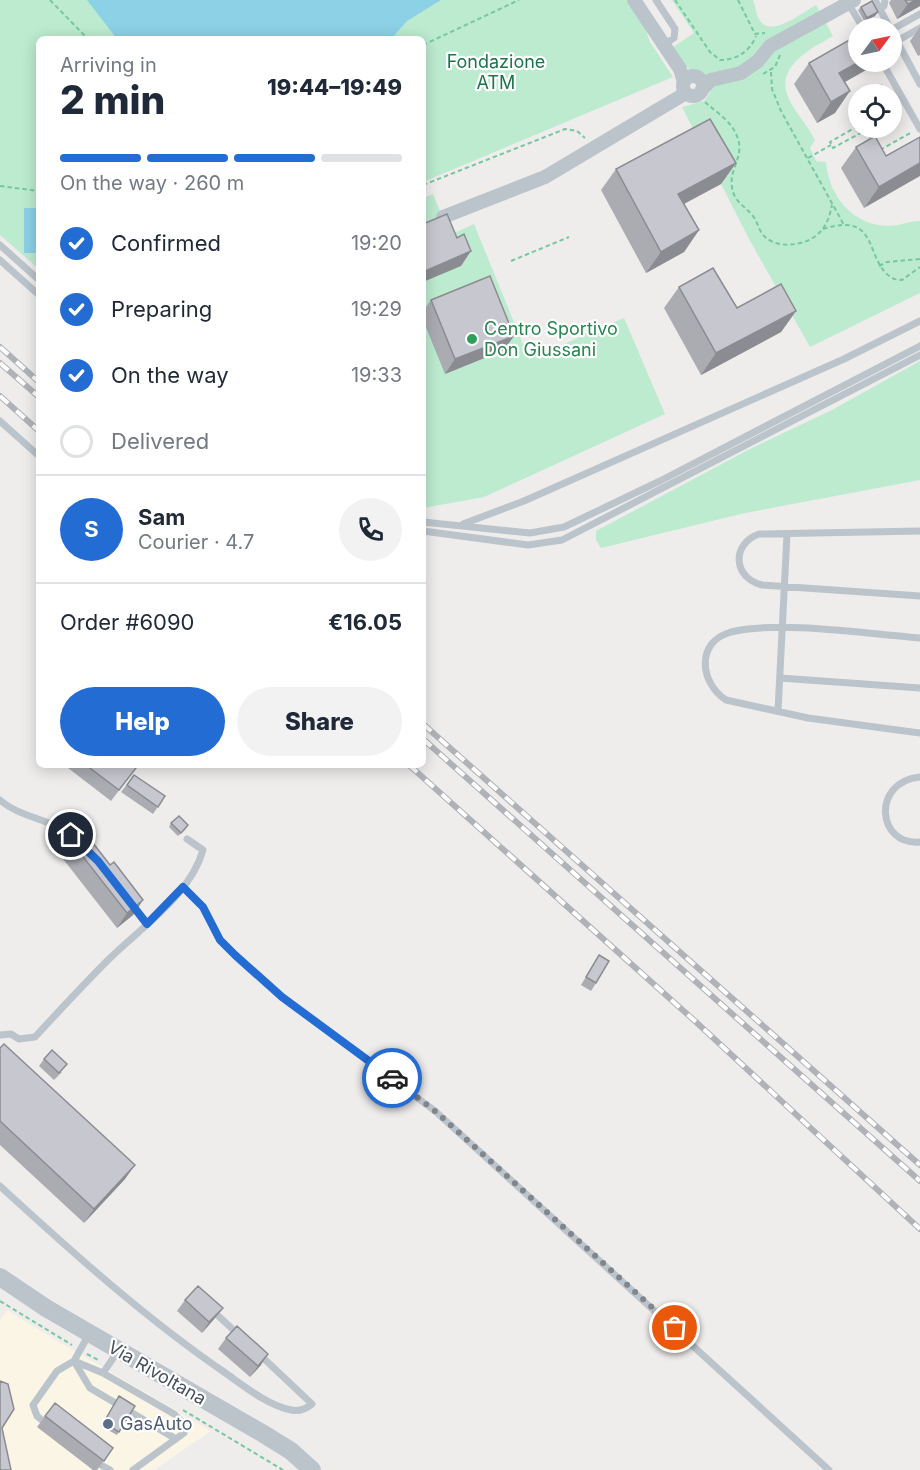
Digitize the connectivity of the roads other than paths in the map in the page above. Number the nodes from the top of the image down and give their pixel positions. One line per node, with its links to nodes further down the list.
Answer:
1 (634, 0): 13 (street)
2 (656, 0): 13 (lane)
3 (875, 0): 6 (lane)
4 (885, 0): 6 (lane)
5 (851, 2): 8 (lane); 19 (street)
6 (879, 9): 9 (lane)
7 (920, 15): 10 (lane)
8 (858, 18)
9 (884, 18)
10 (902, 24)
11 (920, 28): 12 (lane)
12 (902, 38)
13 (664, 45): 19 (street)
14 (902, 50): 16 (lane)
15 (920, 64): 16 (lane)
16 (912, 69): 18 (lane)
17 (888, 72): 20 (lane)
18 (920, 84)
19 (685, 88): 21 (street)
20 (920, 129)
21 (443, 217)
22 (0, 245): 24 (lane)
23 (0, 260): 25 (lane)
24 (36, 277)
25 (36, 292)
26 (920, 321): 32 (lane)
27 (920, 346): 32 (lane)
28 (920, 355): 33 (lane)
29 (0, 422): 30 (lane)
30 (36, 453)
31 (426, 522): 32 (lane)
32 (458, 525)
33 (426, 531)
34 (920, 531): 35 (lane)
35 (787, 534): 36 (lane); 36 (lane)
36 (785, 586): 37 (lane); 38 (lane)
37 (920, 596)
38 (783, 628): 39 (lane); 40 (lane); 42 (lane)
39 (920, 638)
40 (780, 678): 41 (lane); 42 (lane)
41 (920, 688)
42 (778, 711): 43 (lane)
43 (920, 733)
44 (920, 777): 48 (lane)
45 (0, 800): 46 (lane)
46 (71, 835)
47 (187, 839): 49 (lane)
48 (920, 842)
49 (183, 887): 51 (lane); 66 (lane)
50 (126, 897): 51 (lane)
51 (147, 924): 52 (lane)
52 (0, 1035)
53 (0, 1186): 55 (lane)
54 (0, 1277): 56 (street, Via Rivoltana)
55 (209, 1307)
56 (89, 1334): 57 (street, Via Rivoltana); 58 (lane)
57 (118, 1351): 59 (lane); 65 (street, Via Rivoltana)
58 (74, 1361): 59 (lane); 60 (lane); 61 (lane)
59 (103, 1373): 61 (lane)
60 (42, 1420)
61 (176, 1439): 64 (lane)
62 (101, 1465): 63 (lane)
63 (110, 1470)
64 (133, 1470)
65 (312, 1470)
66 (829, 1470)

